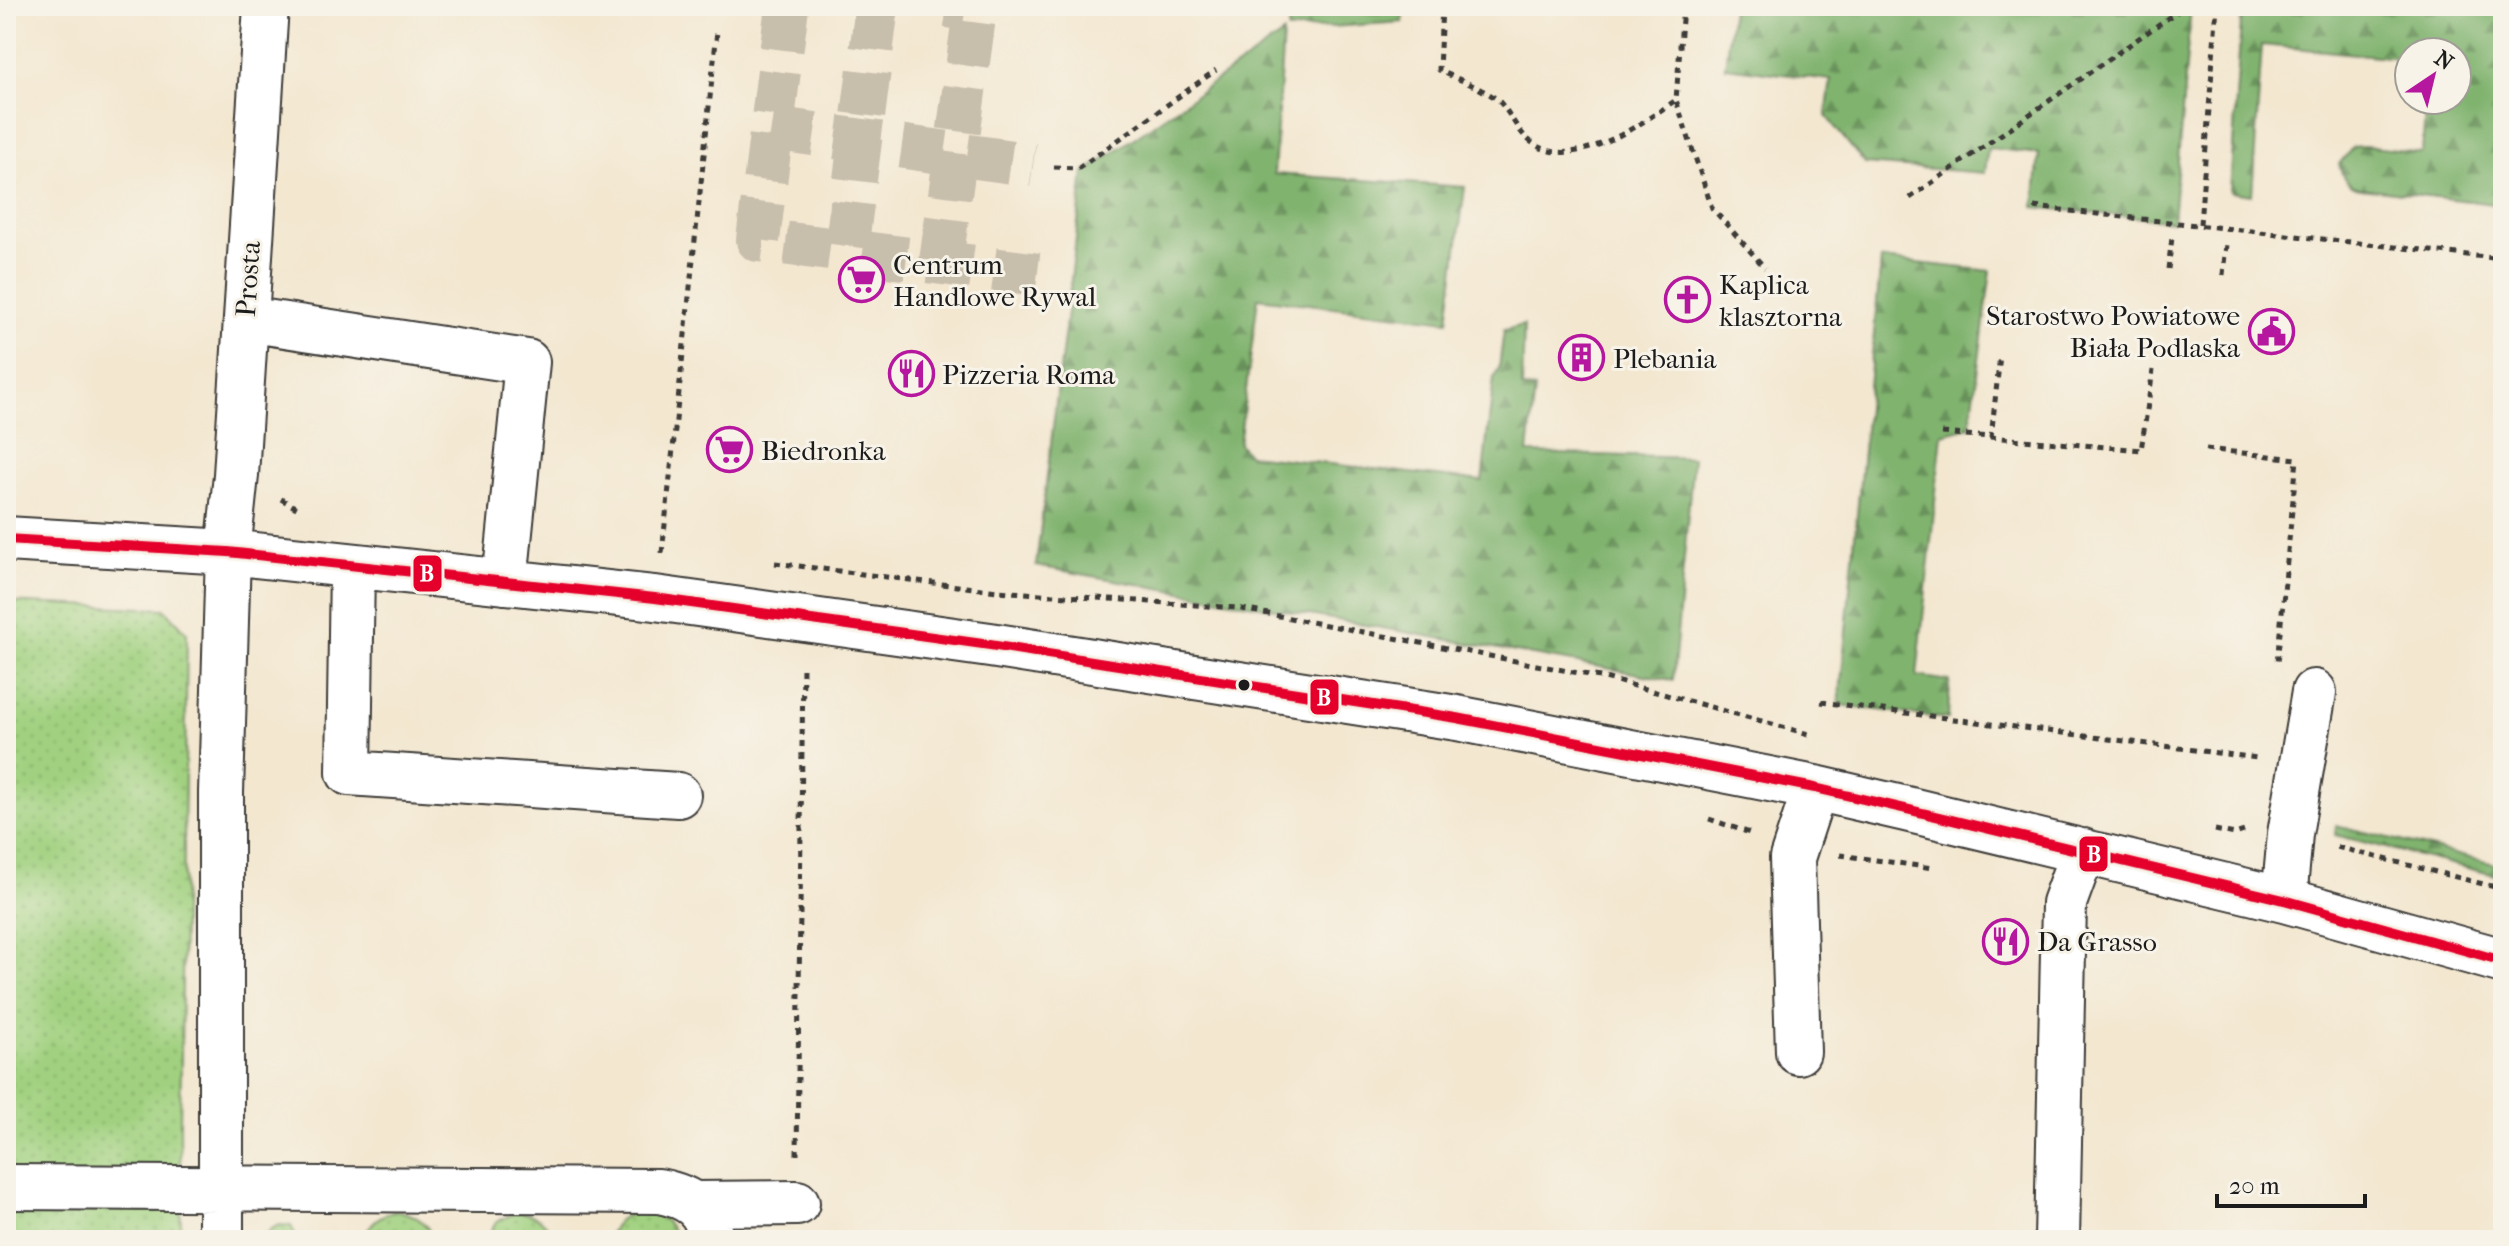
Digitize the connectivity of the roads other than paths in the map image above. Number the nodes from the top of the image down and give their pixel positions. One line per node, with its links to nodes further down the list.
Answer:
1 (266, 6): 2 (street, Prosta)
2 (246, 319): 4 (street, Prosta); 6 (street)
3 (6, 539): 4 (street)
4 (228, 552): 5 (street); 15 (street, Prosta)
5 (352, 566): 6 (street); 9 (street)
6 (505, 582): 8 (street)
7 (2314, 692): 11 (street)
8 (1815, 788): 10 (street); 13 (street)
9 (678, 795)
10 (2083, 851): 11 (street); 19 (street)
11 (2284, 900): 12 (street)
12 (2503, 961)
13 (1798, 1052)
14 (6, 1187): 15 (street)
15 (221, 1188): 17 (street); 18 (street, Prosta)
16 (797, 1203): 17 (street)
17 (702, 1222)
18 (221, 1240)
19 (2057, 1240)

